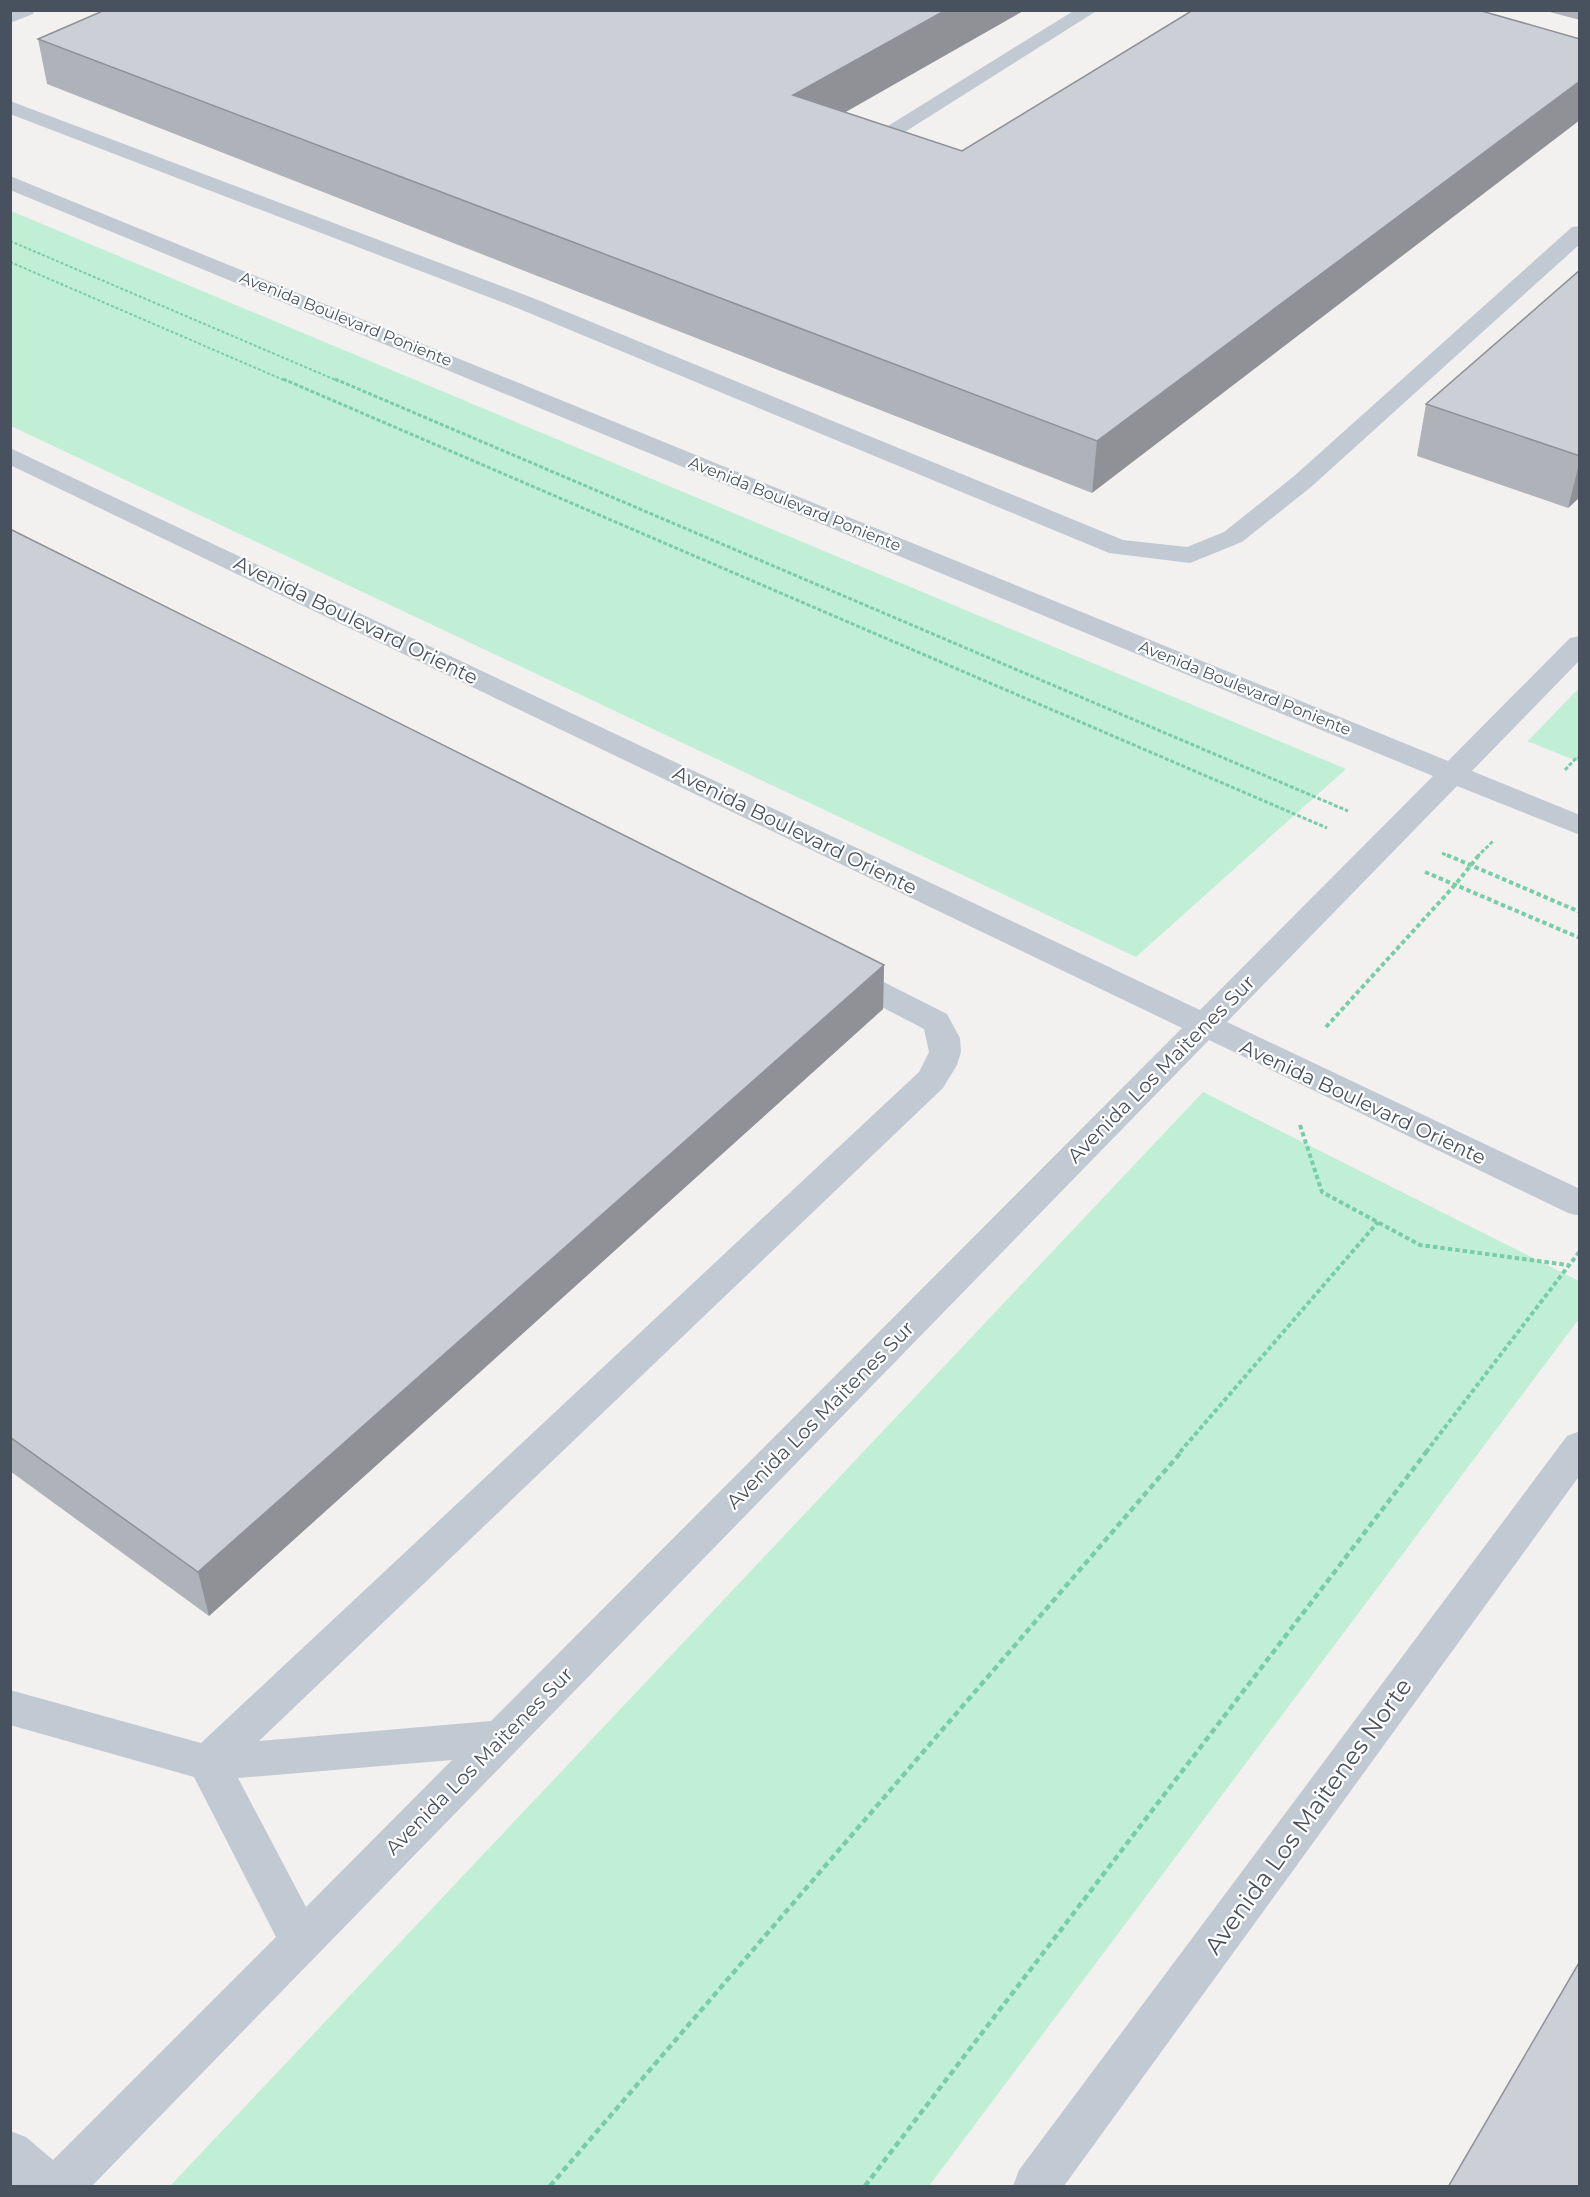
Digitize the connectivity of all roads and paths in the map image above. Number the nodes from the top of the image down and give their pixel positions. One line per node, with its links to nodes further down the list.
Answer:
1 (26, 10): 3 (street)
2 (1089, 10): 5 (street)
3 (10, 17)
4 (10, 107): 7 (street)
5 (882, 138)
6 (10, 182): 13 (street, Avenida Boulevard Poniente)
7 (1580, 232)
8 (10, 241): 16 (path)
9 (10, 262): 16 (path)
10 (10, 455): 22 (street, Avenida Boulevard Oriente)
11 (1580, 644): 13 (street, Avenida Los Maitenes Sur)
12 (1580, 758): 14 (path)
13 (1451, 772): 14 (street, Avenida Boulevard Poniente); 16 (street, Avenida Los Maitenes Sur)
14 (1529, 805): 15 (street, Avenida Boulevard Poniente); 17 (path)
15 (1580, 826)
16 (1385, 842): 17 (path); 18 (path); 22 (street, Avenida Los Maitenes Sur)
17 (1469, 865): 18 (path); 19 (path)
18 (1455, 885): 20 (path); 23 (path)
19 (1580, 912)
20 (1580, 938)
21 (819, 962): 31 (street)
22 (1204, 1027): 23 (street, Avenida Boulevard Oriente); 30 (street, Avenida Los Maitenes Sur)
23 (1290, 1067): 24 (street, Avenida Boulevard Oriente); 25 (path)
24 (1580, 1204)
25 (1378, 1222): 27 (path); 36 (path)
26 (1580, 1251): 27 (path)
27 (1568, 1265): 37 (path)
28 (1580, 1446): 38 (street, Avenida Los Maitenes Norte)
29 (10, 1707): 31 (street)
30 (502, 1738): 31 (street); 32 (street, Avenida Los Maitenes Sur)
31 (208, 1763): 32 (street)
32 (301, 1941): 35 (street, Avenida Los Maitenes Sur)
33 (10, 2153): 34 (street)
34 (47, 2187)
35 (60, 2187)
36 (549, 2187)
37 (865, 2187)
38 (1036, 2187)

